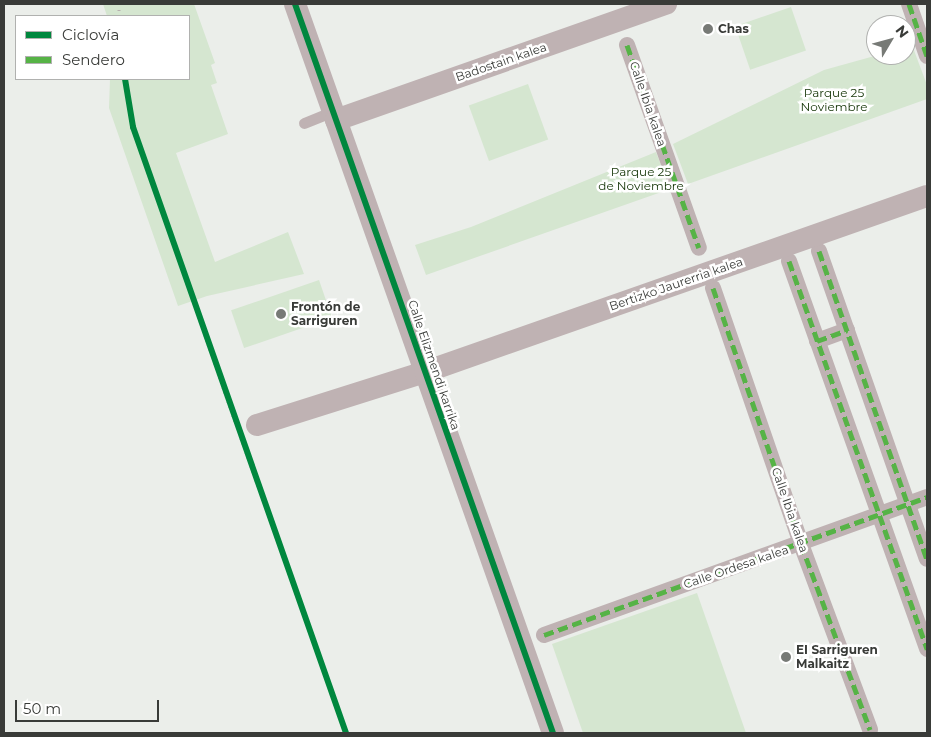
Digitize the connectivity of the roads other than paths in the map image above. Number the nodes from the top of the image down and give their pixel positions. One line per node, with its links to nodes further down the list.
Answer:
1 (295, 4): 6 (street, Calle Elizmendi karrika)
2 (666, 4): 6 (street, Badostain kalea)
3 (909, 4): 5 (street)
4 (627, 45): 9 (street, Calle Ibia kalea)
5 (927, 56)
6 (334, 116): 7 (lane, Badostain kalea); 15 (street, Calle Elizmendi karrika)
7 (304, 123)
8 (927, 196): 15 (street, Bertizko Jaurerria kalea)
9 (699, 248)
10 (819, 251): 13 (street)
11 (789, 261): 14 (street)
12 (713, 288): 20 (street, Calle Ibia kalea)
13 (847, 330): 14 (street); 18 (street)
14 (817, 341): 19 (street)
15 (425, 372): 16 (street, Bertizko Jaurerria kalea); 26 (street, Calle Elizmendi karrika)
16 (257, 425)
17 (927, 497): 18 (street, Calle Ordesa kalea)
18 (908, 504): 19 (street, Calle Ordesa kalea); 21 (street)
19 (879, 514): 20 (street, Calle Ordesa kalea); 22 (street)
20 (801, 544): 23 (street, Calle Ordesa kalea); 25 (street, Calle Ibia kalea)
21 (927, 559)
22 (922, 621): 24 (street)
23 (544, 634)
24 (927, 649)
25 (870, 730)
26 (553, 733)

